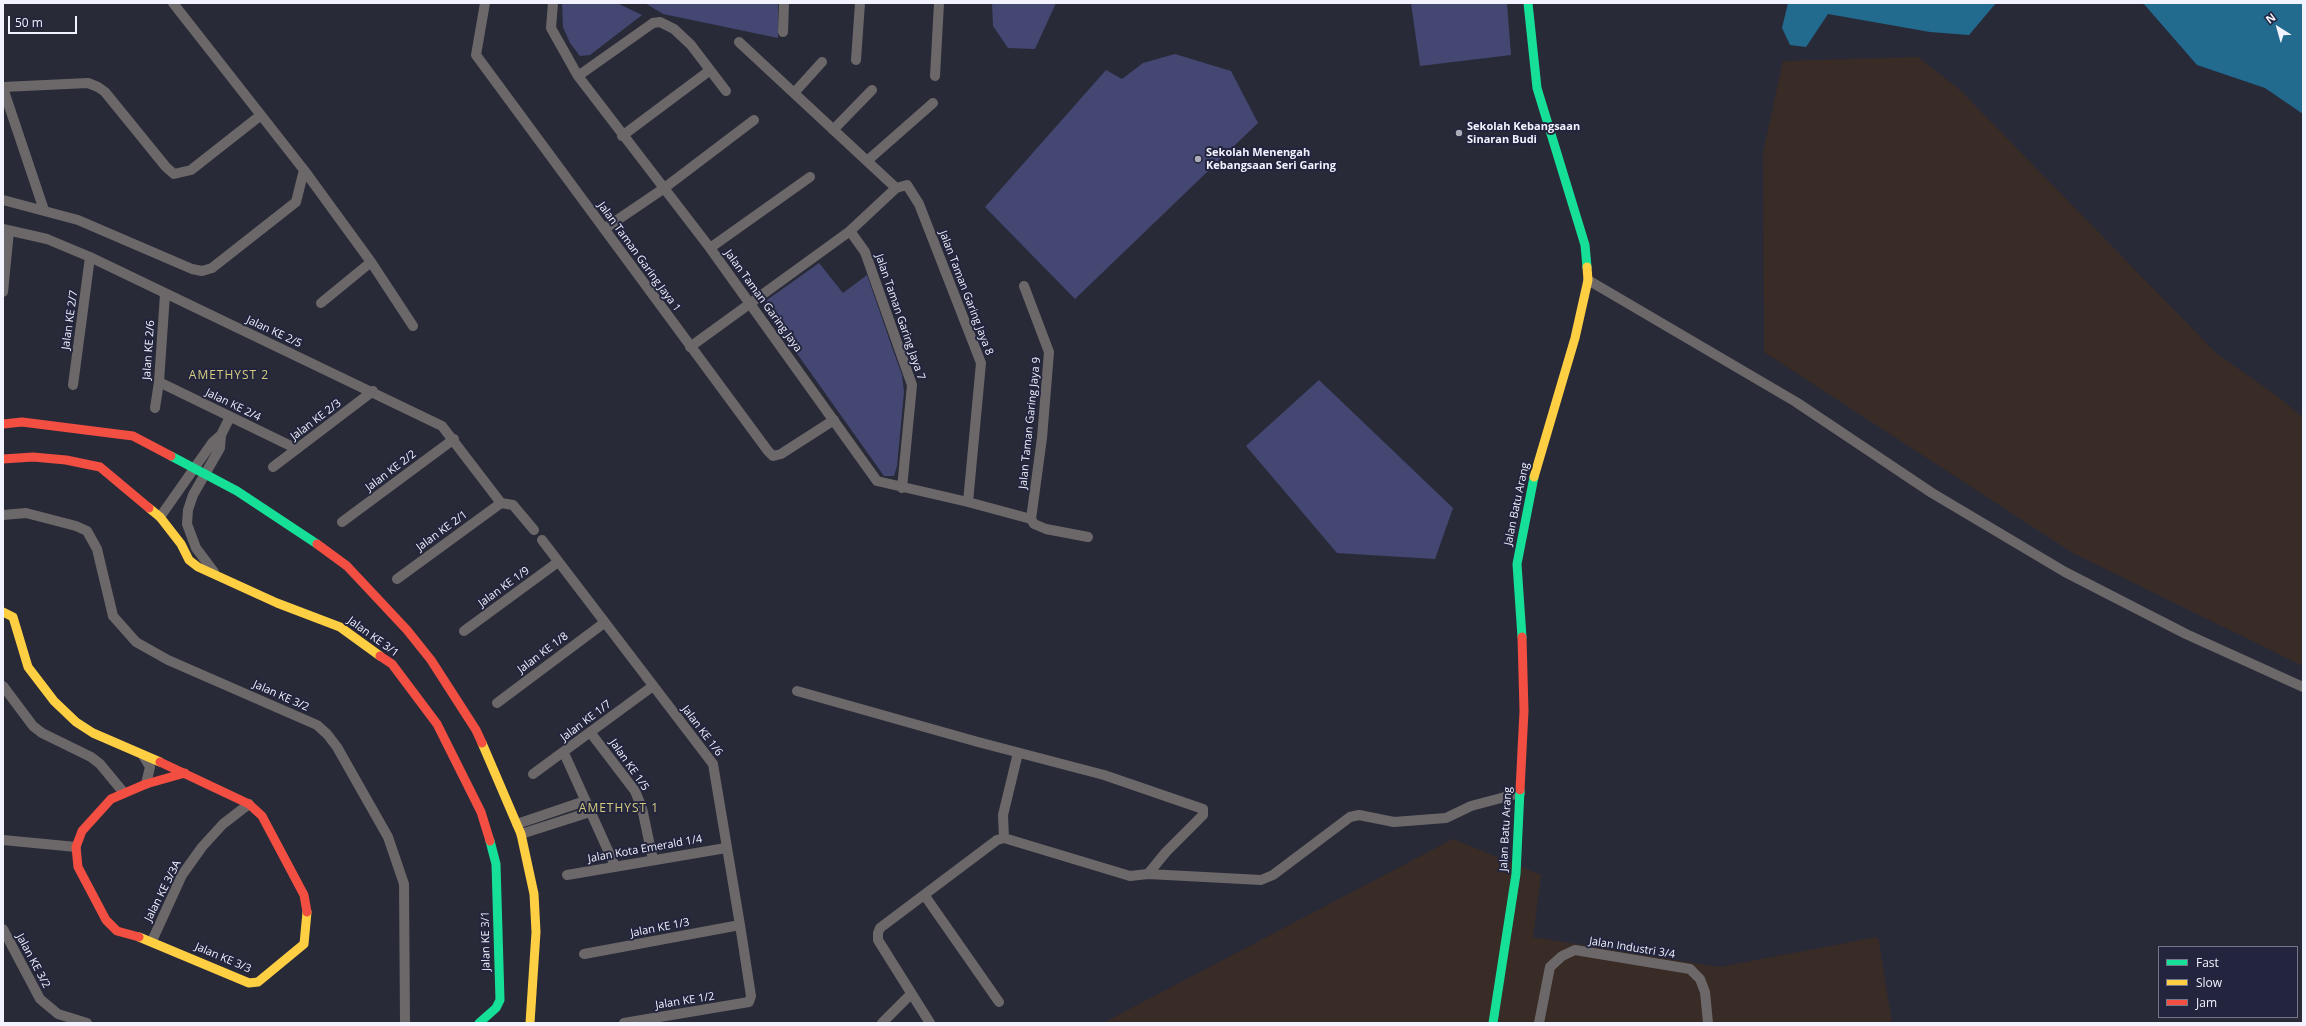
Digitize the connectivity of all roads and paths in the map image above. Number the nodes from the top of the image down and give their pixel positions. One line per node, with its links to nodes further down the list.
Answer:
1 (173, 3): 20 (street)
2 (485, 3): 31 (street, Jalan Taman Garing Jaya 1)
3 (553, 3): 13 (street, Jalan Taman Garing Jaya)
4 (784, 3): 8 (street)
5 (860, 3): 10 (street)
6 (939, 3): 14 (street)
7 (1528, 3): 37 (street, Jalan Batu Arang)
8 (783, 32)
9 (739, 42): 18 (street)
10 (856, 60)
11 (822, 62): 18 (street)
12 (709, 71): 13 (street); 17 (street); 23 (street)
13 (578, 76): 23 (street, Jalan Taman Garing Jaya)
14 (935, 76)
15 (3, 88): 20 (street); 30 (street)
16 (872, 90): 22 (street)
17 (726, 91)
18 (794, 93): 22 (street)
19 (933, 103): 24 (street)
20 (261, 115): 25 (street)
21 (754, 120): 28 (street)
22 (833, 130): 24 (street)
23 (622, 136): 28 (street, Jalan Taman Garing Jaya)
24 (867, 161): 27 (street)
25 (304, 170): 30 (street); 36 (street)
26 (810, 177): 34 (street)
27 (896, 188): 33 (street); 60 (street, Jalan Taman Garing Jaya 8)
28 (663, 189): 31 (street); 34 (street, Jalan Taman Garing Jaya)
29 (3, 200): 30 (street)
30 (44, 210)
31 (604, 229): 44 (street, Jalan Taman Garing Jaya 1)
32 (6, 230): 35 (street, Jalan KE 2/5); 39 (street)
33 (850, 231): 42 (street); 59 (street, Jalan Taman Garing Jaya 7)
34 (710, 248): 42 (street, Jalan Taman Garing Jaya)
35 (90, 257): 40 (street, Jalan KE 2/5); 46 (street, Jalan KE 2/7)
36 (371, 262): 41 (street); 43 (street)
37 (1588, 280): 77 (street); 88 (street, Jalan Batu Arang)
38 (1024, 286): 64 (street, Jalan Taman Garing Jaya 9)
39 (3, 292)
40 (165, 294): 45 (street, Jalan KE 2/6); 47 (street, Jalan KE 2/5)
41 (321, 303)
42 (751, 303): 44 (street); 50 (street, Jalan Taman Garing Jaya)
43 (413, 326)
44 (690, 347): 50 (street, Jalan Taman Garing Jaya 1)
45 (159, 382): 48 (street, Jalan KE 2/6); 49 (street, Jalan KE 2/4)
46 (73, 386)
47 (373, 391): 53 (street, Jalan KE 2/5); 54 (street, Jalan KE 2/3)
48 (155, 408)
49 (230, 417): 52 (street); 54 (street, Jalan KE 2/4)
50 (834, 420): 59 (street, Jalan Taman Garing Jaya)
51 (3, 424): 57 (street)
52 (221, 434): 57 (street); 58 (street)
53 (454, 439): 61 (street, Jalan KE 2/5); 65 (street, Jalan KE 2/2)
54 (297, 449): 56 (street, Jalan KE 2/3)
55 (3, 460): 63 (street, Jalan KE 3/1)
56 (273, 467)
57 (195, 469): 58 (street); 63 (street)
58 (206, 475): 70 (street); 92 (street)
59 (902, 488): 60 (street, Jalan Taman Garing Jaya)
60 (968, 502): 64 (street, Jalan Taman Garing Jaya)
61 (502, 503): 66 (street); 71 (street, Jalan KE 2/1)
62 (3, 515): 112 (street, Jalan KE 3/2)
63 (160, 517): 70 (street, Jalan KE 3/1)
64 (1031, 519): 67 (street, Jalan Taman Garing Jaya)
65 (342, 522)
66 (534, 530)
67 (1088, 537)
68 (542, 540): 69 (street, Jalan KE 1/6)
69 (558, 562): 73 (street, Jalan KE 1/6); 74 (street, Jalan KE 1/9)
70 (218, 577): 113 (street, Jalan KE 3/1)
71 (397, 579)
72 (3, 612): 83 (street, Jalan KE 3/3)
73 (604, 623): 76 (street, Jalan KE 1/6); 79 (street, Jalan KE 1/8)
74 (464, 631)
75 (3, 686): 87 (street)
76 (653, 686): 80 (street, Jalan KE 1/7); 97 (street, Jalan KE 1/6)
77 (2303, 687)
78 (797, 691): 82 (street)
79 (497, 703)
80 (590, 732): 81 (street, Jalan KE 1/7); 98 (street, Jalan KE 1/5)
81 (564, 753): 85 (street, Jalan KE 1/7); 89 (street)
82 (1018, 753): 94 (street); 100 (street)
83 (144, 757): 84 (street, Jalan KE 3/3); 86 (street)
84 (185, 773): 86 (street, Jalan KE 3/3); 90 (street, Jalan KE 3/3)
85 (533, 774)
86 (146, 784): 87 (street, Jalan KE 3/3)
87 (124, 793): 96 (street, Jalan KE 3/3)
88 (1520, 793): 100 (street); 118 (street, Jalan Batu Arang)
89 (585, 801): 91 (street); 92 (street)
90 (249, 804): 105 (street, Jalan KE 3/3A); 105 (street, Jalan KE 3/3)
91 (590, 812): 93 (street); 99 (street)
92 (517, 824): 93 (street)
93 (521, 834): 114 (street)
94 (1004, 838): 100 (street); 102 (street)
95 (3, 840): 96 (street)
96 (76, 847): 105 (street, Jalan KE 3/3)
97 (726, 848): 98 (street, Jalan Kota Emerald 1/4); 103 (street, Jalan KE 1/6)
98 (653, 860): 99 (street, Jalan Kota Emerald 1/4)
99 (615, 866): 101 (street, Jalan Kota Emerald 1/4)
100 (1148, 874)
101 (567, 875)
102 (925, 896): 107 (street); 109 (street)
103 (740, 925): 106 (street, Jalan KE 1/3); 108 (street, Jalan KE 1/6)
104 (3, 929): 111 (street, Jalan KE 3/2)
105 (152, 941)
106 (584, 954)
107 (911, 994): 116 (street); 117 (street)
108 (749, 1002): 110 (street, Jalan KE 1/2)
109 (998, 1002)
110 (646, 1021): 115 (street, Jalan KE 1/2)
111 (87, 1023)
112 (405, 1023)
113 (479, 1023)
114 (530, 1023)
115 (624, 1023)
116 (882, 1023)
117 (930, 1023)
118 (1493, 1023)
119 (1539, 1023): 120 (street, Jalan Industri 3/4)
120 (1708, 1023)

